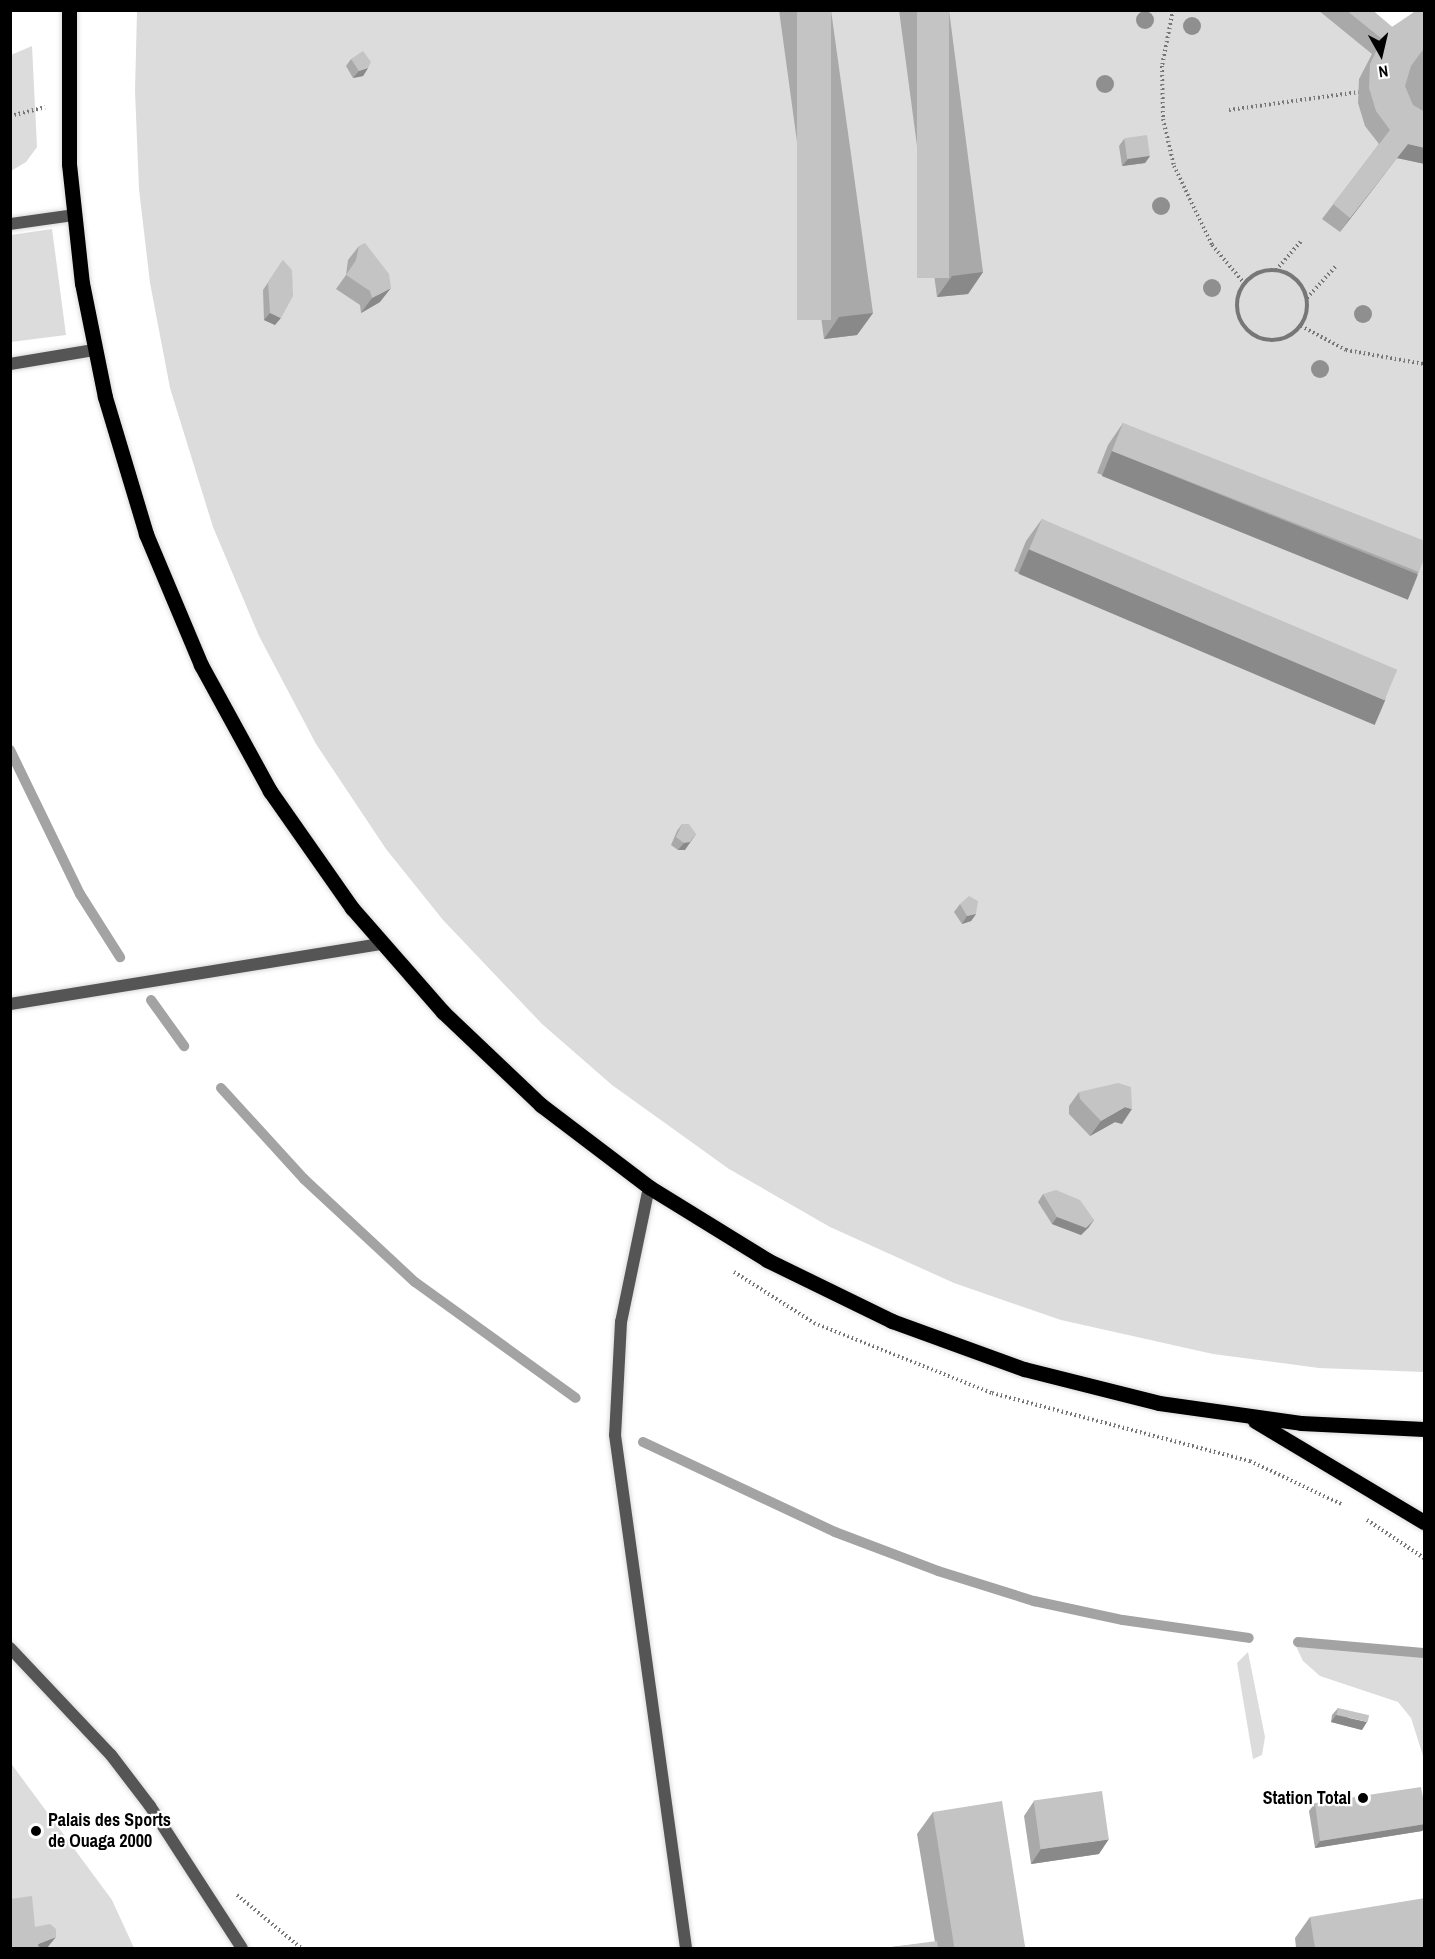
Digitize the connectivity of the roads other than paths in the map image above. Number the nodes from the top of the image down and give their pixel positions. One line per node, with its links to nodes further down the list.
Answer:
1 (69, 10): 2 (main road)
2 (74, 215): 3 (street); 4 (main road)
3 (10, 224)
4 (94, 350): 5 (street); 6 (main road)
5 (10, 364)
6 (382, 945): 7 (street); 8 (main road)
7 (10, 1004)
8 (648, 1187): 9 (main road); 14 (street)
9 (1250, 1418): 10 (main road); 11 (main road)
10 (1425, 1428)
11 (1425, 1522)
12 (10, 1648): 13 (street)
13 (242, 1948)
14 (686, 1948)

